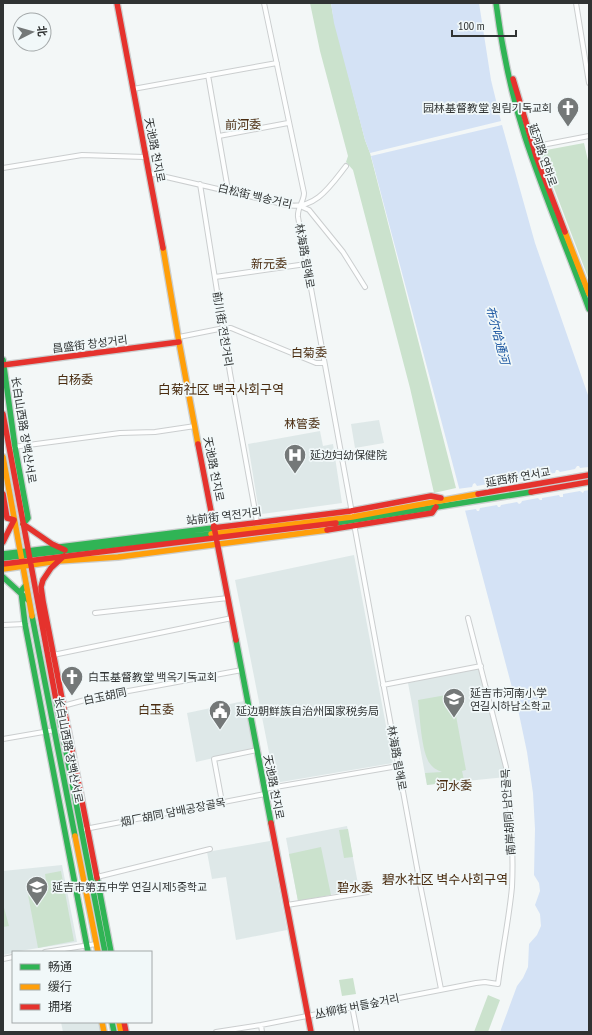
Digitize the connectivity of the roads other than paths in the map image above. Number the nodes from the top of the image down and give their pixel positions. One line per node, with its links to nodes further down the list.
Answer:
1 (117, 3): 9 (street, 天池路 천지로)
2 (264, 3): 6 (street, 林海路 림해로)
3 (496, 3): 13 (street, 延河路 연하로)
4 (500, 3): 13 (street, 延河路 연하로)
5 (576, 3): 8 (street)
6 (277, 63): 7 (street); 10 (street, 林海路 림해로)
7 (208, 76): 9 (street); 11 (street)
8 (589, 83)
9 (133, 89): 14 (street, 天池路 천지로)
10 (288, 123): 11 (street); 20 (street, 林海路 림해로)
11 (219, 136): 19 (street)
12 (589, 136): 13 (street)
13 (531, 148): 24 (street, 延河路 연하로); 25 (street, 延河路 연하로)
14 (145, 157): 16 (street); 17 (street, 天池路 천지로)
15 (346, 166): 20 (street, 白松街 백송거리)
16 (3, 168)
17 (149, 173): 18 (street, 白松街 백송거리); 27 (street, 天池路 천지로)
18 (200, 184): 19 (street, 白松街 백송거리); 22 (street, 前川街 전천거리)
19 (228, 190): 20 (street, 白松街 백송거리)
20 (299, 206): 21 (street, 林海路 림해로); 23 (street)
21 (306, 264): 22 (street); 29 (street, 林海路 림해로)
22 (215, 277): 26 (street, 前川街 전천거리)
23 (365, 287)
24 (589, 294)
25 (589, 309)
26 (224, 328): 27 (street); 29 (street); 42 (street, 前川街 전천거리)
27 (179, 340): 28 (street, 昌盛街 창성거리); 31 (street, 天池路 천지로)
28 (3, 363): 33 (street, 长白山西路 장백산서로)
29 (324, 363): 40 (street, 林海路 림해로)
30 (3, 414): 32 (street, 长白山西路 장백산서로)
31 (195, 426): 33 (street); 44 (street, 天池路 천지로)
32 (9, 447): 33 (street); 43 (street, 长白山西路 장백산서로)
33 (15, 447): 43 (street, 长白山西路 장백산서로)
34 (3, 457): 41 (street, 长白山西路 장백산서로)
35 (589, 475): 38 (street, 延西桥 연서교)
36 (589, 482): 39 (street, 延西桥 연서교)
37 (3, 494): 41 (street)
38 (448, 498): 40 (street, 站前街 역전거리)
39 (452, 505): 40 (street, 站前街 역전거리)
40 (353, 518): 42 (street, 站前街 역전거리); 44 (street, 站前街 역전거리); 70 (street, 林海路 림해로)
41 (14, 520): 45 (street); 51 (street, 长白山西路 장백산서로)
42 (257, 522): 44 (street, 站前街 역전거리)
43 (22, 524): 46 (street); 50 (street, 长白山西路 장백산서로)
44 (216, 535): 46 (street, 站前街 역전거리); 47 (street, 站前街 역전거리); 52 (street, 站前街 역전거리); 58 (street, 天池路 천지로)
45 (3, 542)
46 (56, 547): 47 (street); 50 (street, 站前街 역전거리)
47 (65, 553): 50 (street, 站前街 역전거리); 52 (street)
48 (3, 554): 51 (street, 站前街 역전거리)
49 (3, 558): 51 (street, 站前街 역전거리)
50 (29, 558): 51 (street, 站前街 역전거리); 51 (street, 站前街 역전거리); 52 (street, 站前街 역전거리); 62 (street, 长白山西路 장백산서로)
51 (21, 559): 53 (street, 站前街 역전거리); 54 (street, 站前街 역전거리); 56 (street, 长白山西路 장백산서로)
52 (58, 562): 60 (street)
53 (3, 564)
54 (3, 569)
55 (3, 577): 57 (street)
56 (26, 585): 57 (street); 59 (street, 长白山西路 장백산서로)
57 (21, 592): 59 (street); 65 (street)
58 (228, 598): 61 (street); 63 (street, 天池路 천지로)
59 (29, 600): 72 (street, 长白山西路 장백산서로)
60 (43, 601): 62 (street); 67 (street)
61 (95, 613)
62 (40, 614): 75 (street, 长白山西路 장백산서로)
63 (232, 618): 67 (street); 69 (street, 天池路 천지로)
64 (468, 618): 68 (street, 南岸胡同 남안골목)
65 (25, 624): 66 (street); 73 (street)
66 (3, 625)
67 (53, 655): 71 (street)
68 (481, 666): 70 (street); 93 (street, 南岸胡同 남안골목)
69 (242, 670): 71 (street, 白玉胡同); 77 (street, 天池路 천지로)
70 (383, 685): 78 (street, 林海路 림해로)
71 (63, 706): 74 (street)
72 (54, 730): 73 (street); 86 (street, 长白山西路 장백산서로)
73 (46, 731): 76 (street); 87 (street)
74 (70, 737): 75 (street); 81 (street)
75 (63, 738): 81 (street, 长白山西路 장백산서로)
76 (3, 739)
77 (257, 750): 79 (street, 天池路 천지로); 80 (street)
78 (398, 766): 79 (street, 烟厂胡同 담배공장골목); 94 (street, 林海路 림해로)
79 (265, 792): 80 (street, 烟厂胡同 담배공장골목); 85 (street, 天池路 천지로)
80 (222, 802): 81 (street, 烟厂胡同 담배공장골목)
81 (84, 829): 83 (street); 91 (street, 长白山西路 장백산서로)
82 (210, 849): 83 (street)
83 (96, 877): 92 (street)
84 (368, 892): 85 (street)
85 (286, 906): 96 (street, 天池路 천지로)
86 (96, 944): 87 (street); 90 (street, 长白山西路 장백산서로)
87 (86, 945): 88 (street); 89 (street)
88 (51, 951)
89 (88, 951)
90 (98, 951)
91 (105, 951)
92 (111, 951)
93 (498, 984): 94 (street, 丛柳街 버들숲거리)
94 (441, 989): 95 (street, 丛柳街 버들숲거리)
95 (352, 1006): 96 (street, 丛柳街 버들숲거리); 101 (street)
96 (308, 1016): 97 (street, 丛柳街 버들숲거리); 100 (street, 天池路 천지로)
97 (261, 1025): 98 (street, 丛柳街 버들숲거리); 99 (street)
98 (216, 1032)
99 (262, 1032)
100 (311, 1032)
101 (357, 1032)

